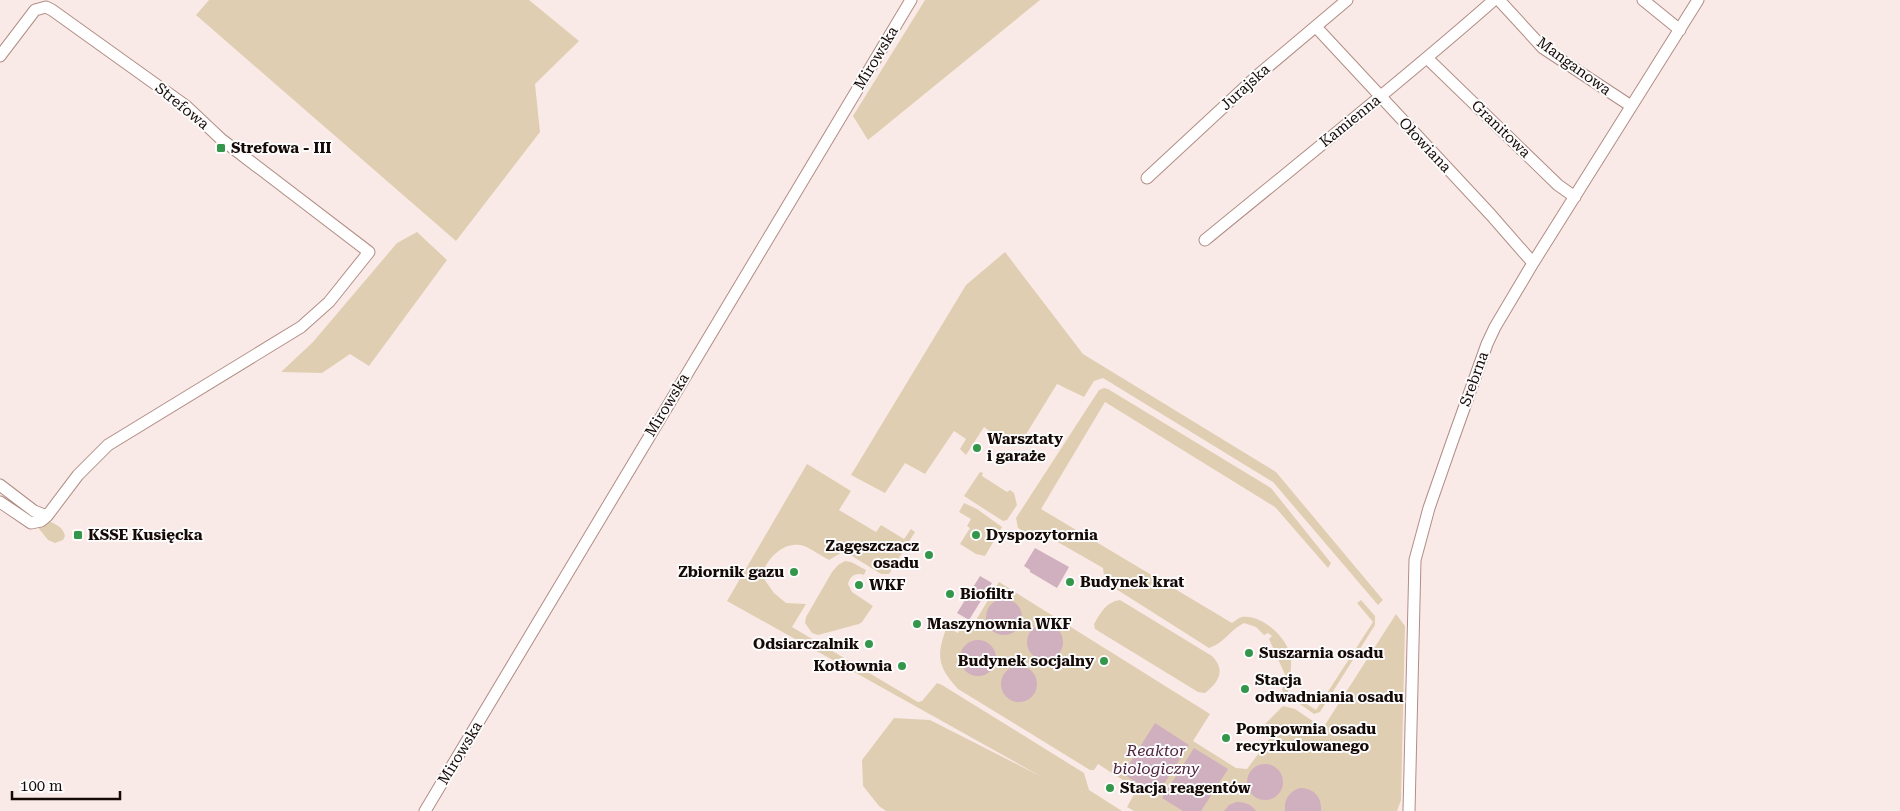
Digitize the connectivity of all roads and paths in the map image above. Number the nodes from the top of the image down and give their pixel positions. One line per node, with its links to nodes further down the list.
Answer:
1 (911, 0): 20 (street, Mirowska)
2 (1347, 0): 7 (street, Jurajska)
3 (1494, 0): 10 (street, Kamienna)
4 (1499, 0): 12 (street, Manganowa)
5 (1643, 0): 8 (street)
6 (1698, 0): 8 (street, Srebrna)
7 (1316, 27): 11 (street, Ołowiana); 13 (street, Jurajska)
8 (1680, 30): 12 (street, Srebrna)
9 (0, 56): 19 (street, Strefowa)
10 (1428, 59): 11 (street, Kamienna); 14 (street, Granitowa)
11 (1380, 96): 15 (street, Kamienna); 16 (street, Ołowiana)
12 (1631, 106): 14 (street, Srebrna)
13 (1147, 178)
14 (1575, 197): 16 (street, Srebrna)
15 (1205, 240)
16 (1533, 263): 21 (street, Srebrna)
17 (0, 485): 19 (street)
18 (0, 502): 19 (street)
19 (46, 516)
20 (425, 811)
21 (1409, 811)

